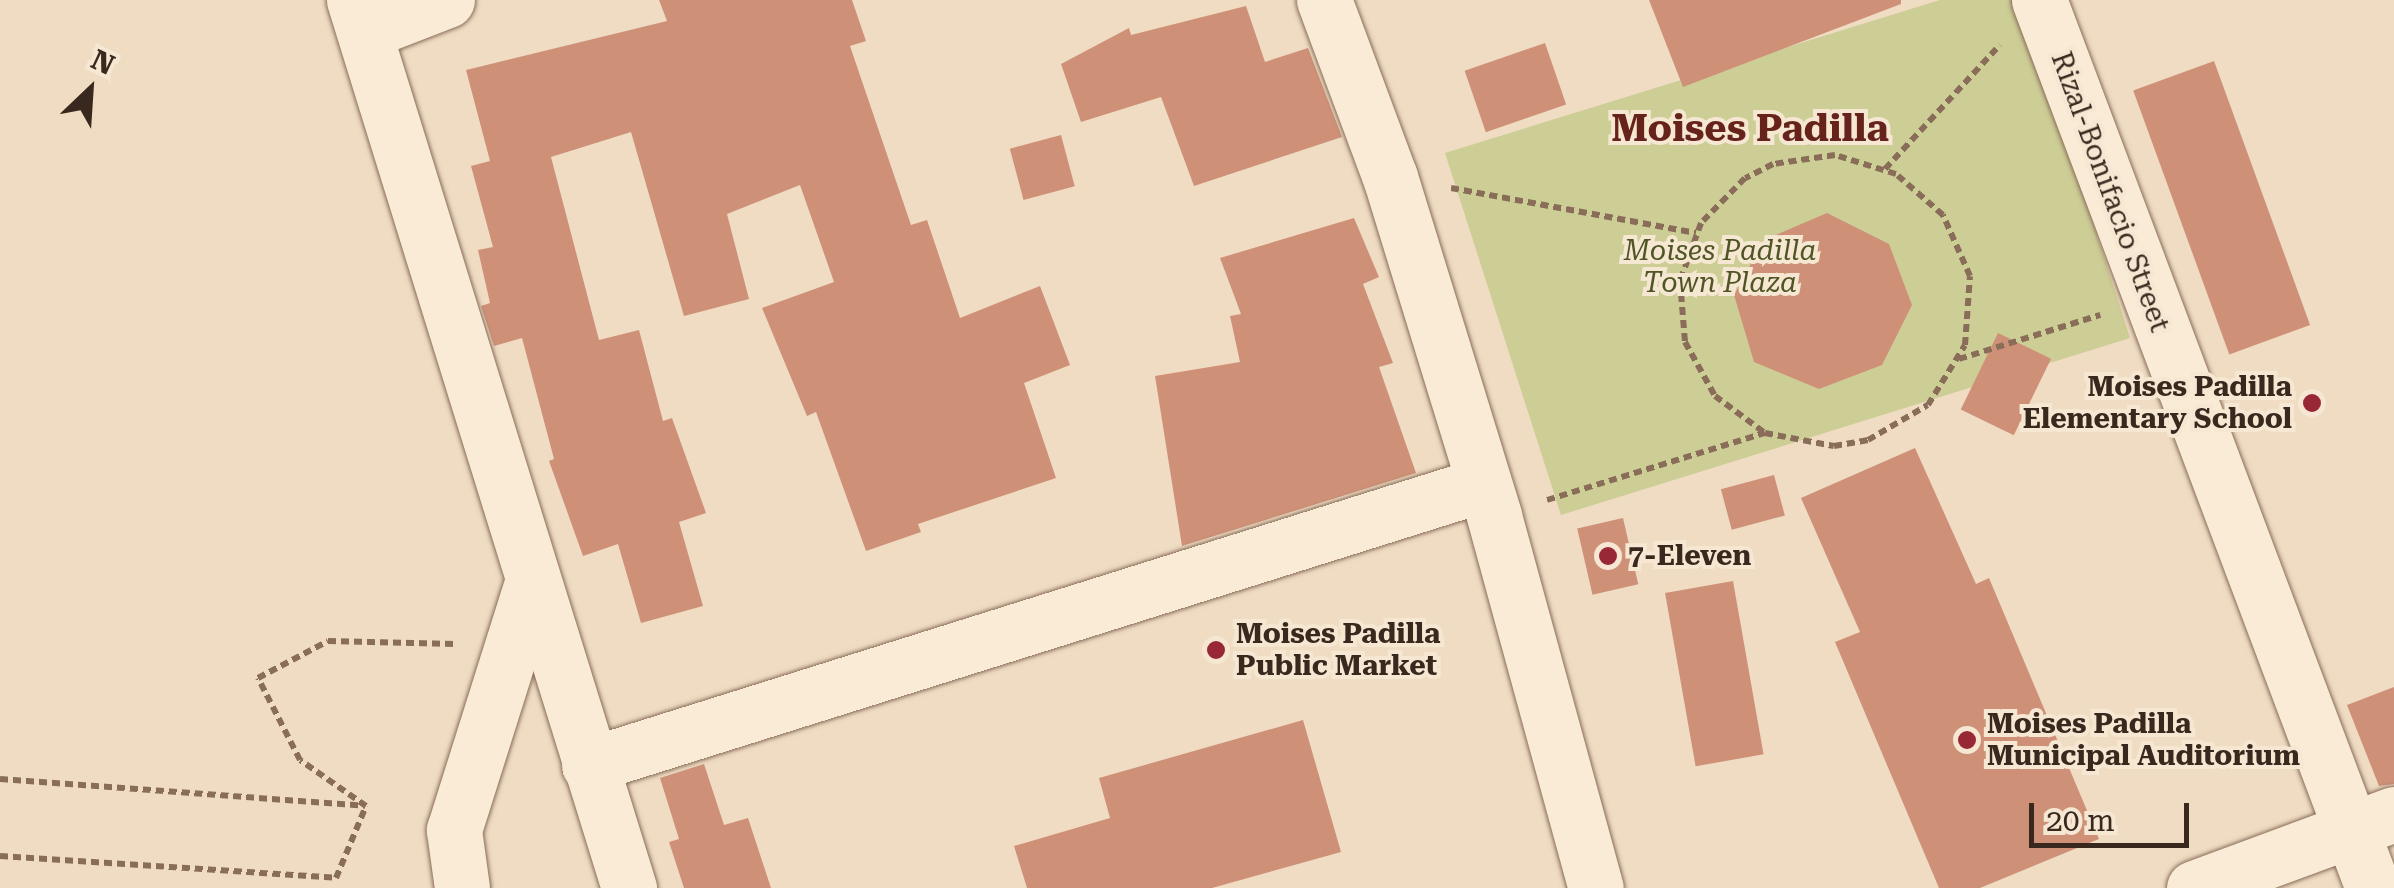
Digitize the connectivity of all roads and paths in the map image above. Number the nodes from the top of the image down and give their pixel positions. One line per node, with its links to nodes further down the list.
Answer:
1 (446, 0): 4 (street)
2 (1324, 0): 6 (street)
3 (2039, 1): 5 (path); 8 (street, Rizal-Bonifacio Street)
4 (360, 16): 12 (street)
5 (1885, 169): 7 (path); 9 (path)
6 (1390, 178): 7 (path); 11 (street)
7 (1696, 233): 10 (path)
8 (2149, 300): 9 (path); 17 (street, Rizal-Bonifacio Street)
9 (1958, 360): 10 (path)
10 (1765, 433): 11 (path)
11 (1489, 500): 14 (street); 22 (street)
12 (533, 580): 13 (street); 14 (street)
13 (512, 646): 16 (path); 20 (street)
14 (589, 765): 21 (street)
15 (0, 780): 16 (path)
16 (366, 806): 18 (path)
17 (2373, 822): 19 (street); 23 (street, Rizal-Bonifacio Street)
18 (0, 856)
19 (2216, 884)
20 (462, 888)
21 (629, 888)
22 (1596, 888)
23 (2373, 888)

